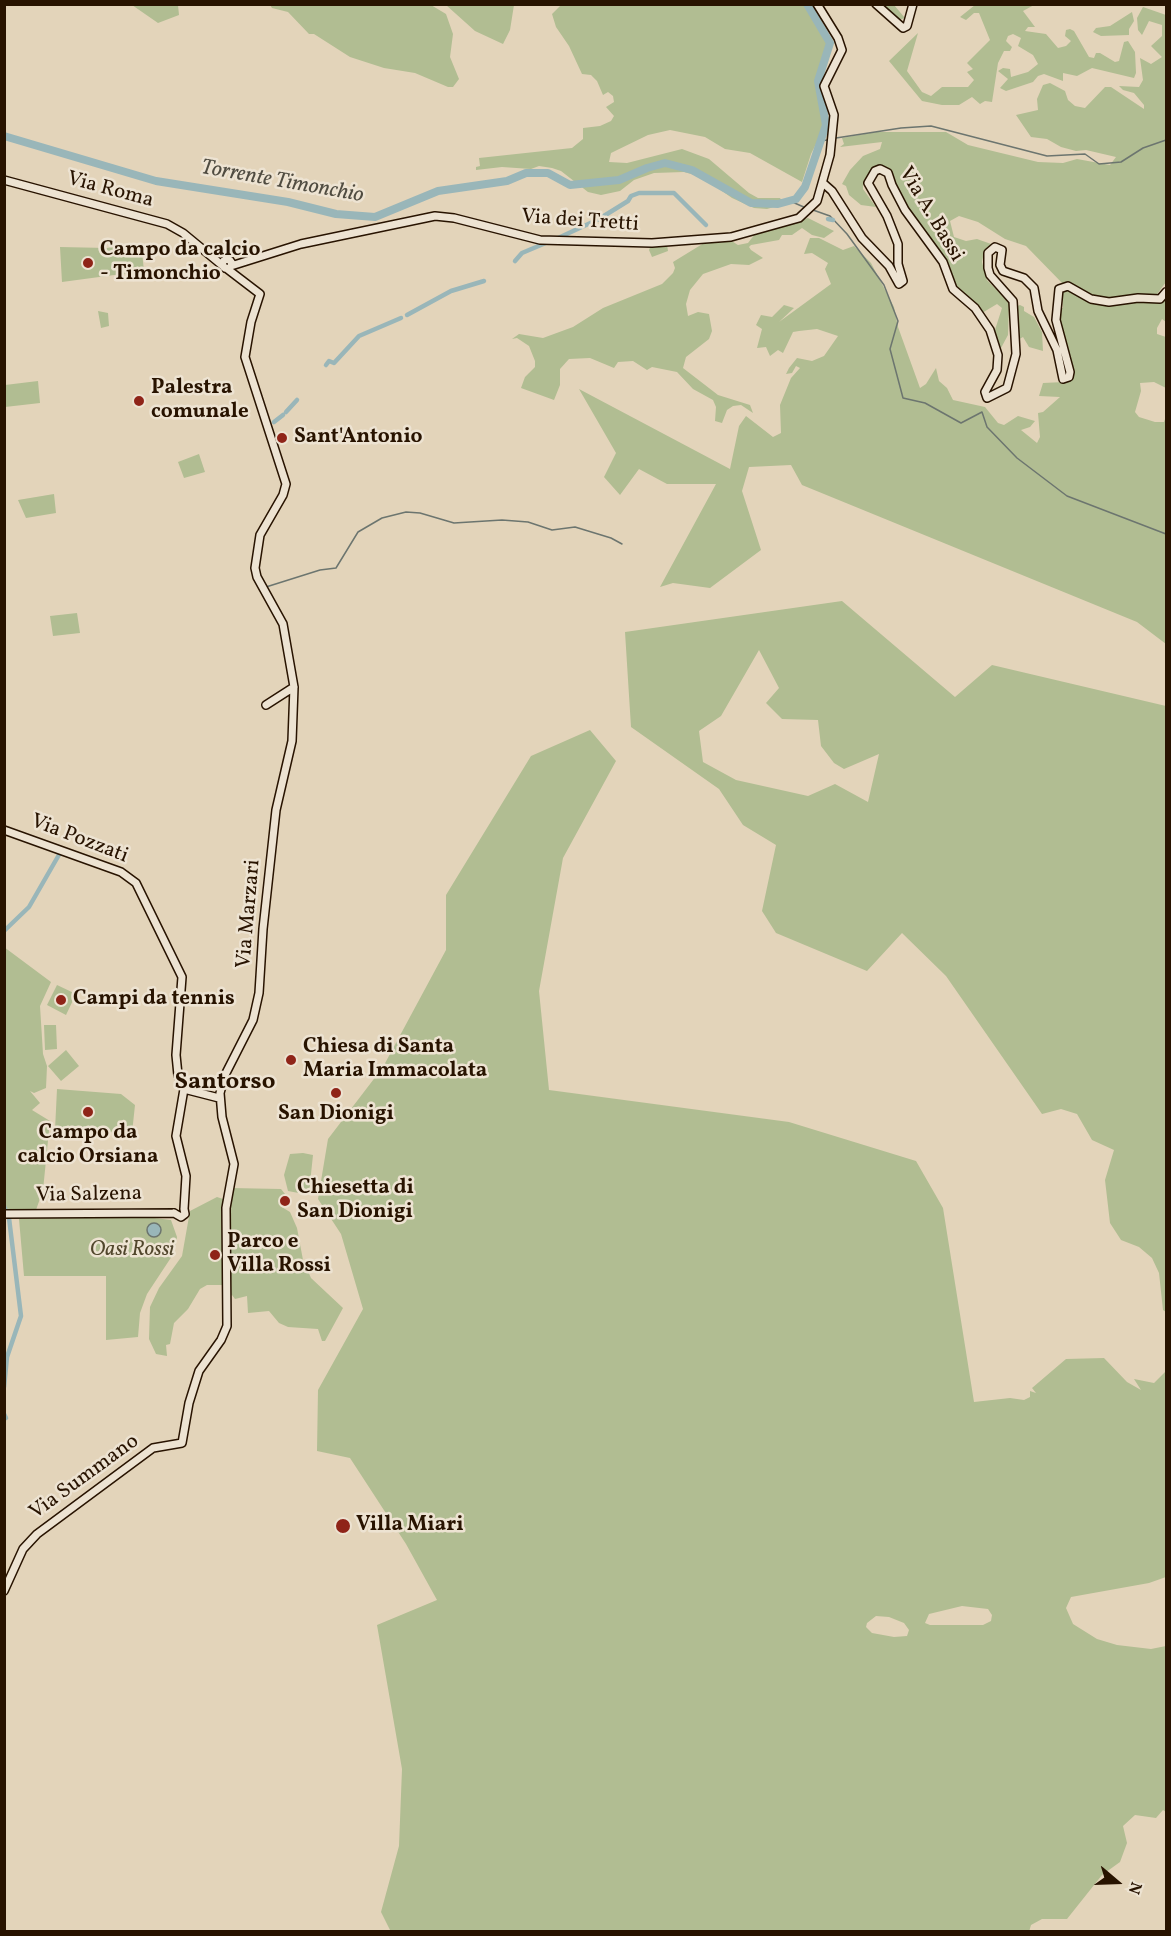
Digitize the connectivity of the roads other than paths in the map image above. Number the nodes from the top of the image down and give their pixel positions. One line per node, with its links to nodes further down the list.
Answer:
1 (817, 4): 5 (street, Via dei Tretti)
2 (876, 4): 3 (street)
3 (913, 4)
4 (4, 180): 6 (street, Via Roma)
5 (823, 183): 7 (street, Via dei Tretti); 8 (street, Via A. Bassi)
6 (201, 247): 7 (street, Via Roma); 7 (street, Via Roma)
7 (227, 264): 9 (street, Via Roma)
8 (1167, 292)
9 (260, 294): 10 (street, Via Marzari)
10 (294, 687): 11 (street); 14 (street, Via Marzari)
11 (266, 705)
12 (4, 830): 13 (street, Via Pozzati)
13 (184, 1089): 14 (street); 15 (street, Via Salzena)
14 (219, 1098): 16 (street, Via Summano)
15 (8, 1214)
16 (4, 1591)

